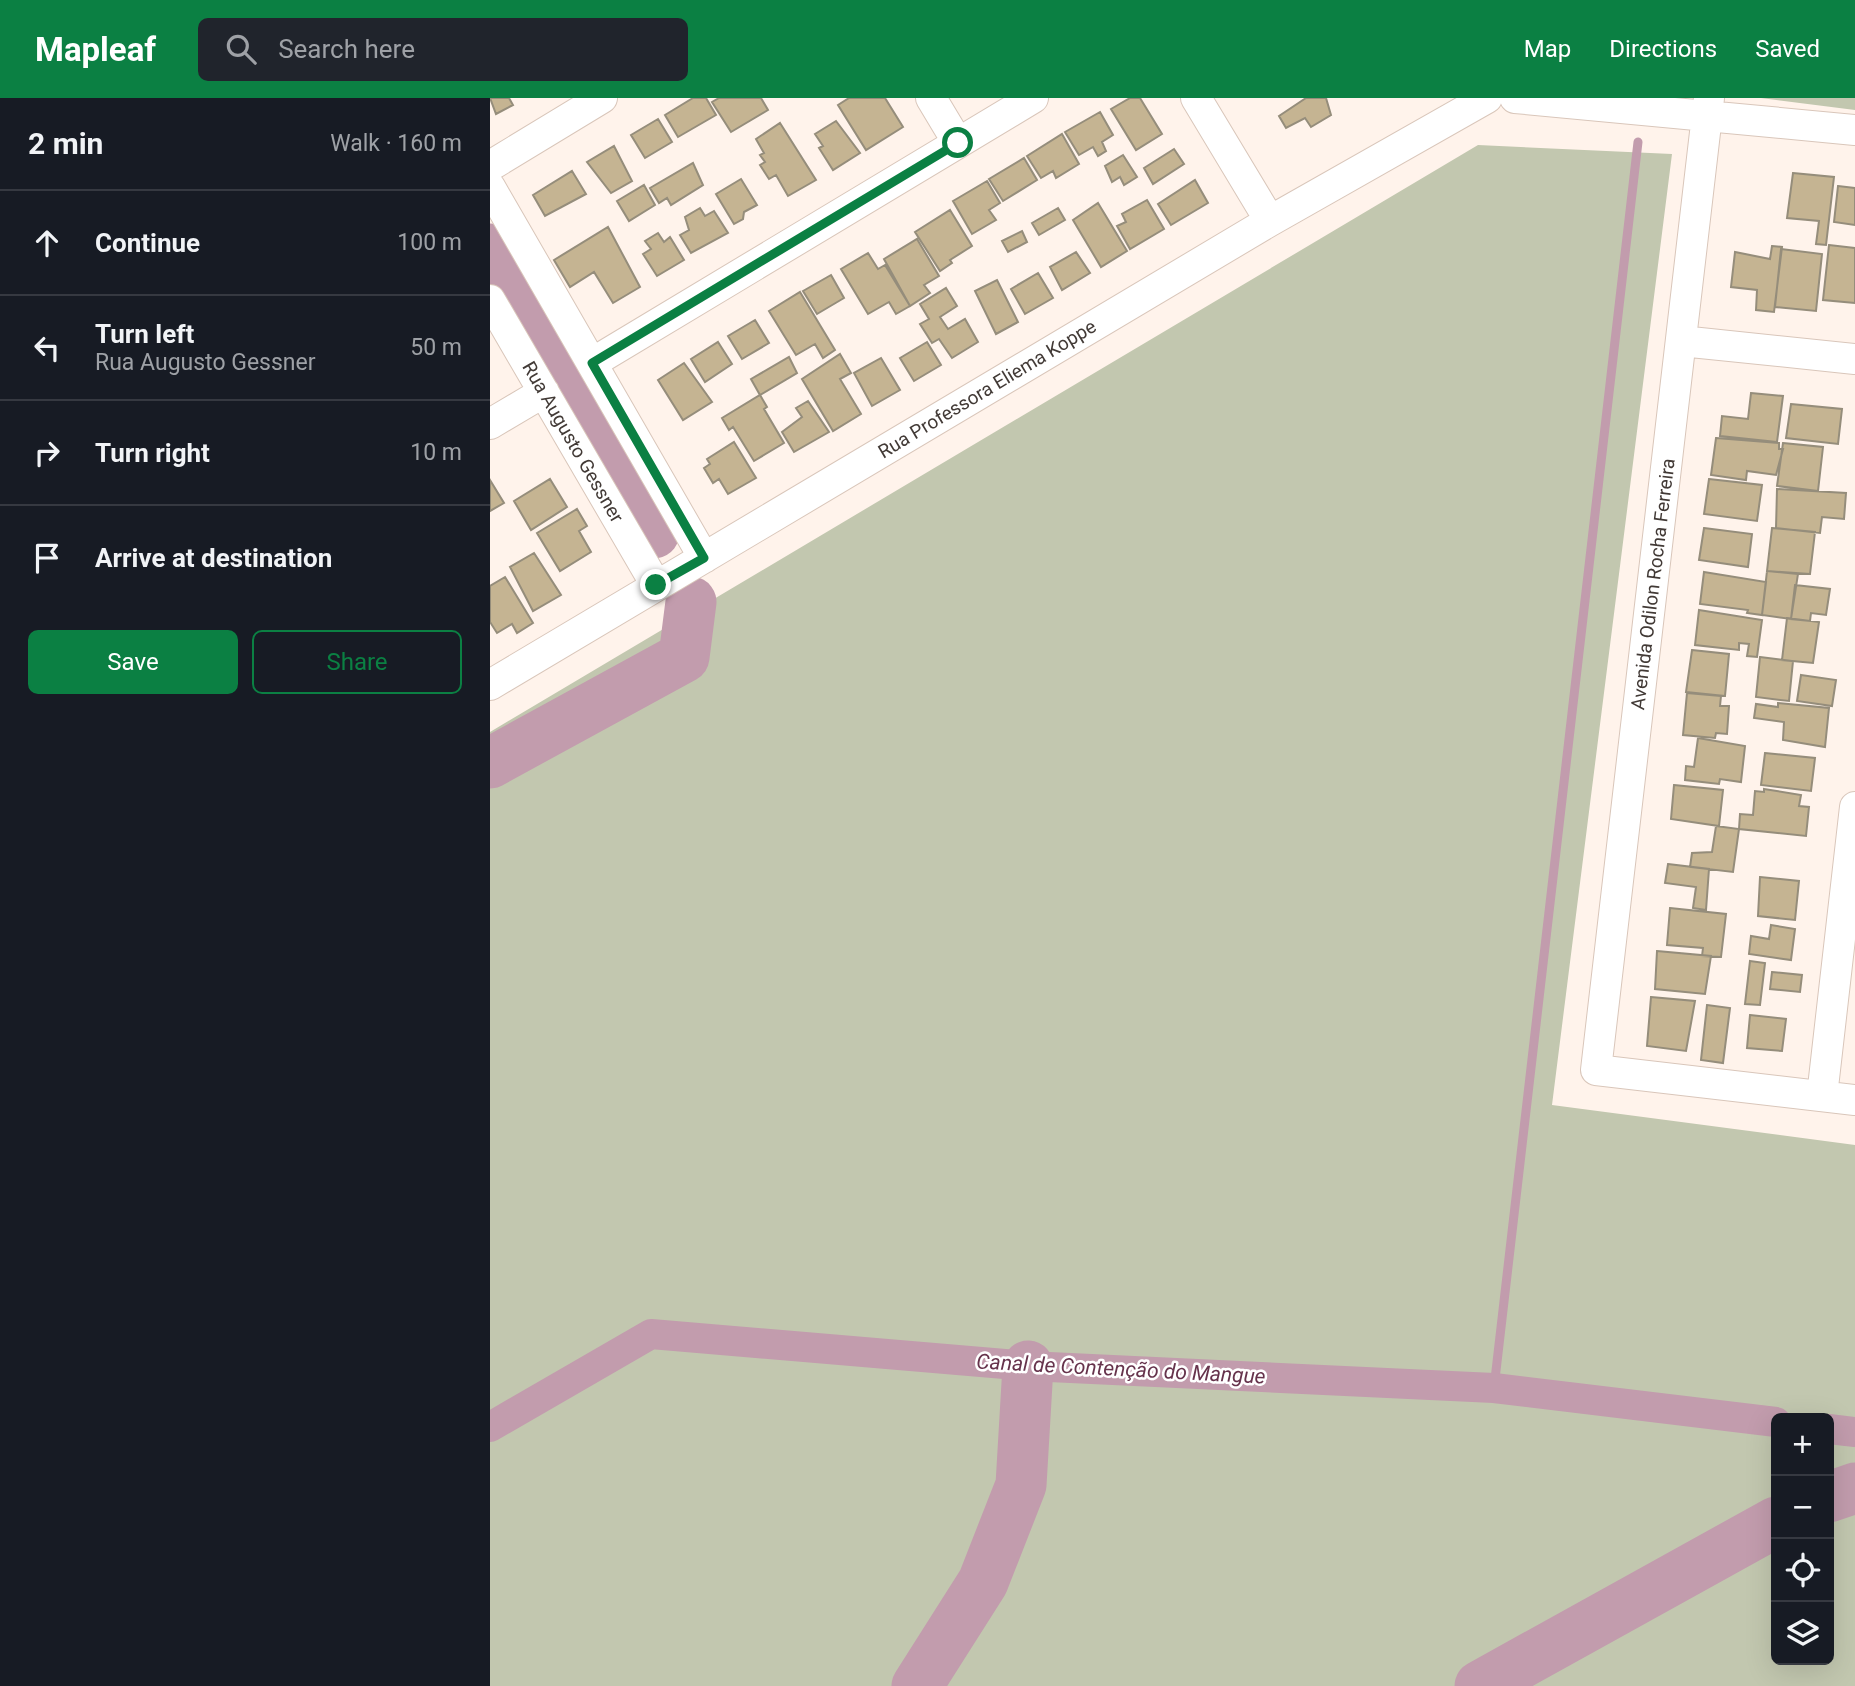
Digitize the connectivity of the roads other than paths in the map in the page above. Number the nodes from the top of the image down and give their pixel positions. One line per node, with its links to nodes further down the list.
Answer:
1 (602, 98): 11 (street)
2 (931, 98): 10 (street)
3 (1033, 98): 10 (street)
4 (1196, 98): 13 (street)
5 (1487, 98): 13 (street, Rua Professora Eliema Koppe)
6 (1515, 98): 7 (street)
7 (1602, 102): 8 (street)
8 (1708, 107): 9 (street); 15 (street, Avenida Odilon Rocha Ferreira)
9 (1855, 130)
10 (958, 143): 17 (street)
11 (490, 166)
12 (490, 187): 17 (street)
13 (1270, 221): 20 (street, Rua Professora Eliema Koppe)
14 (490, 300): 18 (street, Rua Augusto Gessner)
15 (1681, 341): 16 (street); 25 (street, Avenida Odilon Rocha Ferreira)
16 (1855, 359)
17 (592, 363): 20 (street)
18 (544, 392): 19 (street); 21 (street, Rua Augusto Gessner)
19 (490, 424)
20 (704, 558): 21 (street, Rua Professora Eliema Koppe)
21 (656, 585): 22 (street, Rua Professora Eliema Koppe)
22 (490, 685)
23 (1855, 807): 24 (street)
24 (1851, 878): 25 (street)
25 (1822, 1096): 26 (street)
26 (1855, 1100)

